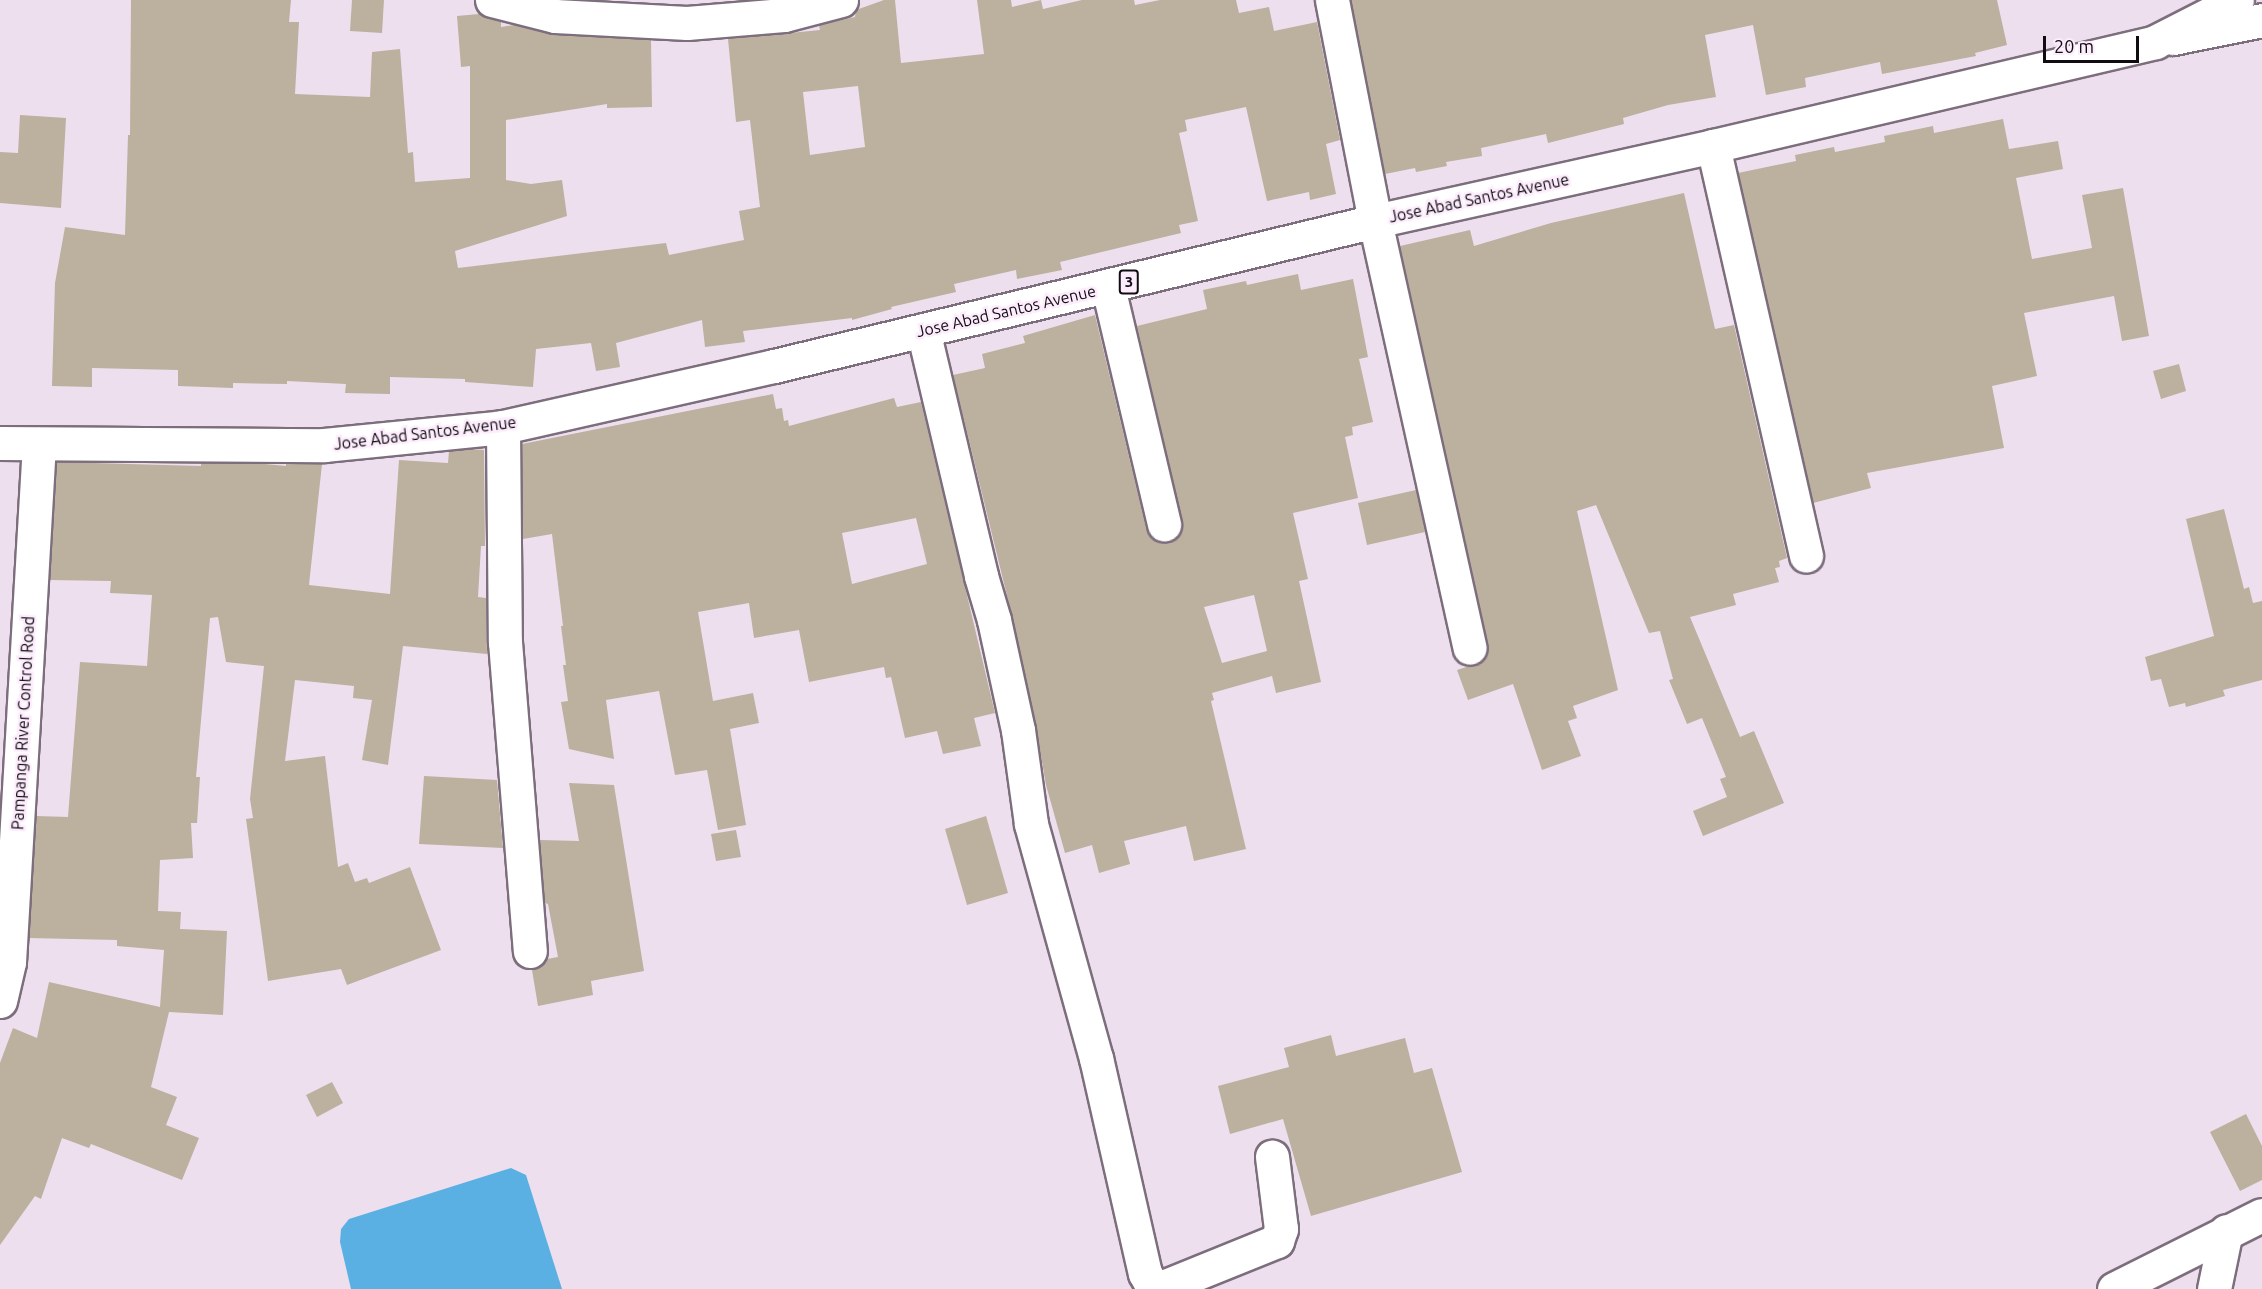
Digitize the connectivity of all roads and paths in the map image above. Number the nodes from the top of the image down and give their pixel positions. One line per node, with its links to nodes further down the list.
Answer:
1 (492, 0): 2 (main road)
2 (841, 0)
3 (1332, 0): 8 (main road)
4 (2237, 0): 6 (main road, Jose Abad Santos Avenue / 3)
5 (2262, 20): 6 (main road)
6 (2155, 42): 7 (main road, Jose Abad Santos Avenue / 3)
7 (1713, 146): 8 (main road, Jose Abad Santos Avenue / 3); 15 (main road)
8 (1375, 221): 9 (main road, Jose Abad Santos Avenue / 3); 16 (main road)
9 (1108, 287): 10 (main road, Jose Abad Santos Avenue / 3); 14 (main road)
10 (923, 330): 11 (main road, Jose Abad Santos Avenue / 3); 19 (main road)
11 (503, 427): 13 (main road, Jose Abad Santos Avenue / 3); 17 (main road)
12 (0, 443): 13 (main road, Jose Abad Santos Avenue / 3)
13 (39, 444): 18 (main road, Pampanga River Control Road)
14 (1164, 524)
15 (1806, 556)
16 (1470, 648)
17 (530, 951)
18 (0, 1001)
19 (1272, 1157)
20 (2262, 1215): 21 (main road)
21 (2226, 1232): 22 (main road); 23 (main road)
22 (2114, 1289)
23 (2214, 1289)

